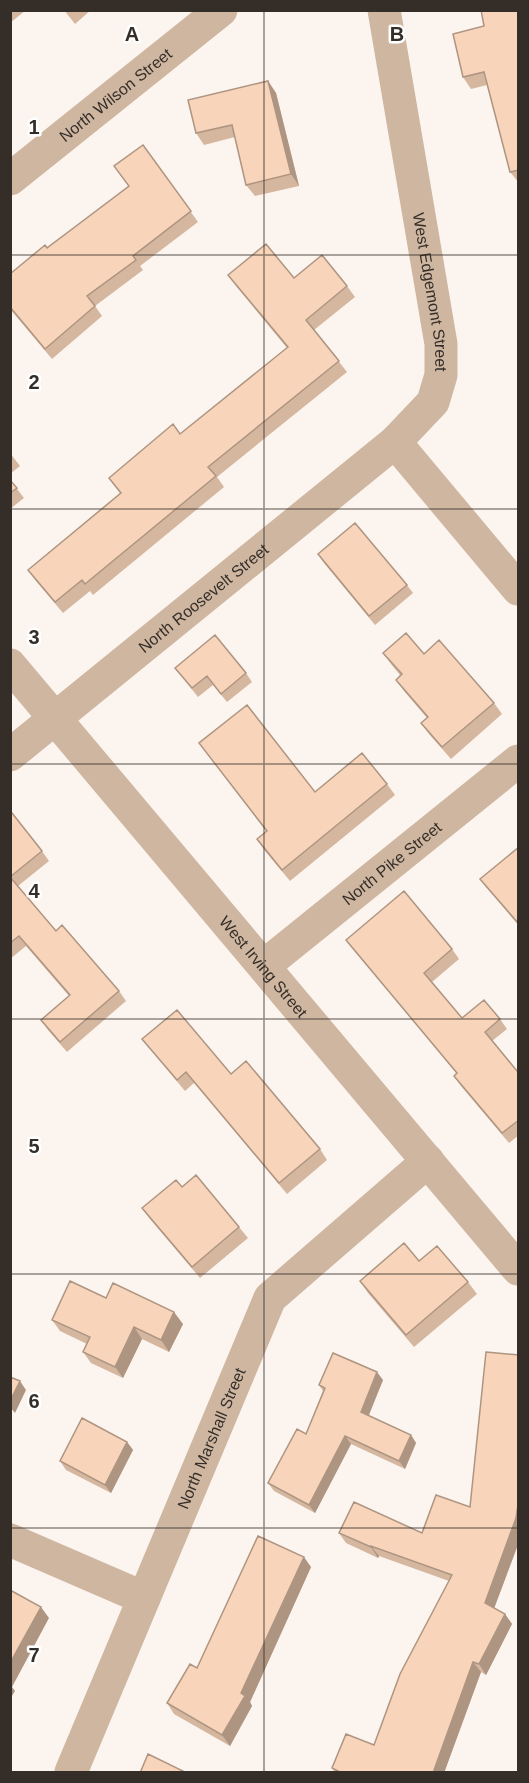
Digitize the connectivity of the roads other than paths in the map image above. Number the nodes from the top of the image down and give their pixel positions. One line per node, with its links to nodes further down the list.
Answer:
1 (221, 10): 3 (street, North Wilson Street)
2 (384, 10): 4 (street, West Edgemont Street)
3 (10, 179)
4 (395, 442): 5 (street); 7 (street, North Roosevelt Street)
5 (519, 589)
6 (10, 665): 7 (street, West Irving Street)
7 (56, 718): 8 (street, North Roosevelt Street); 10 (street, West Irving Street)
8 (10, 754)
9 (519, 761): 10 (street, North Pike Street)
10 (264, 966): 11 (street, West Irving Street)
11 (428, 1161): 12 (street, West Irving Street); 14 (street, North Marshall Street)
12 (519, 1269)
13 (10, 1540): 14 (street)
14 (144, 1598): 15 (street, North Marshall Street)
15 (71, 1773)

